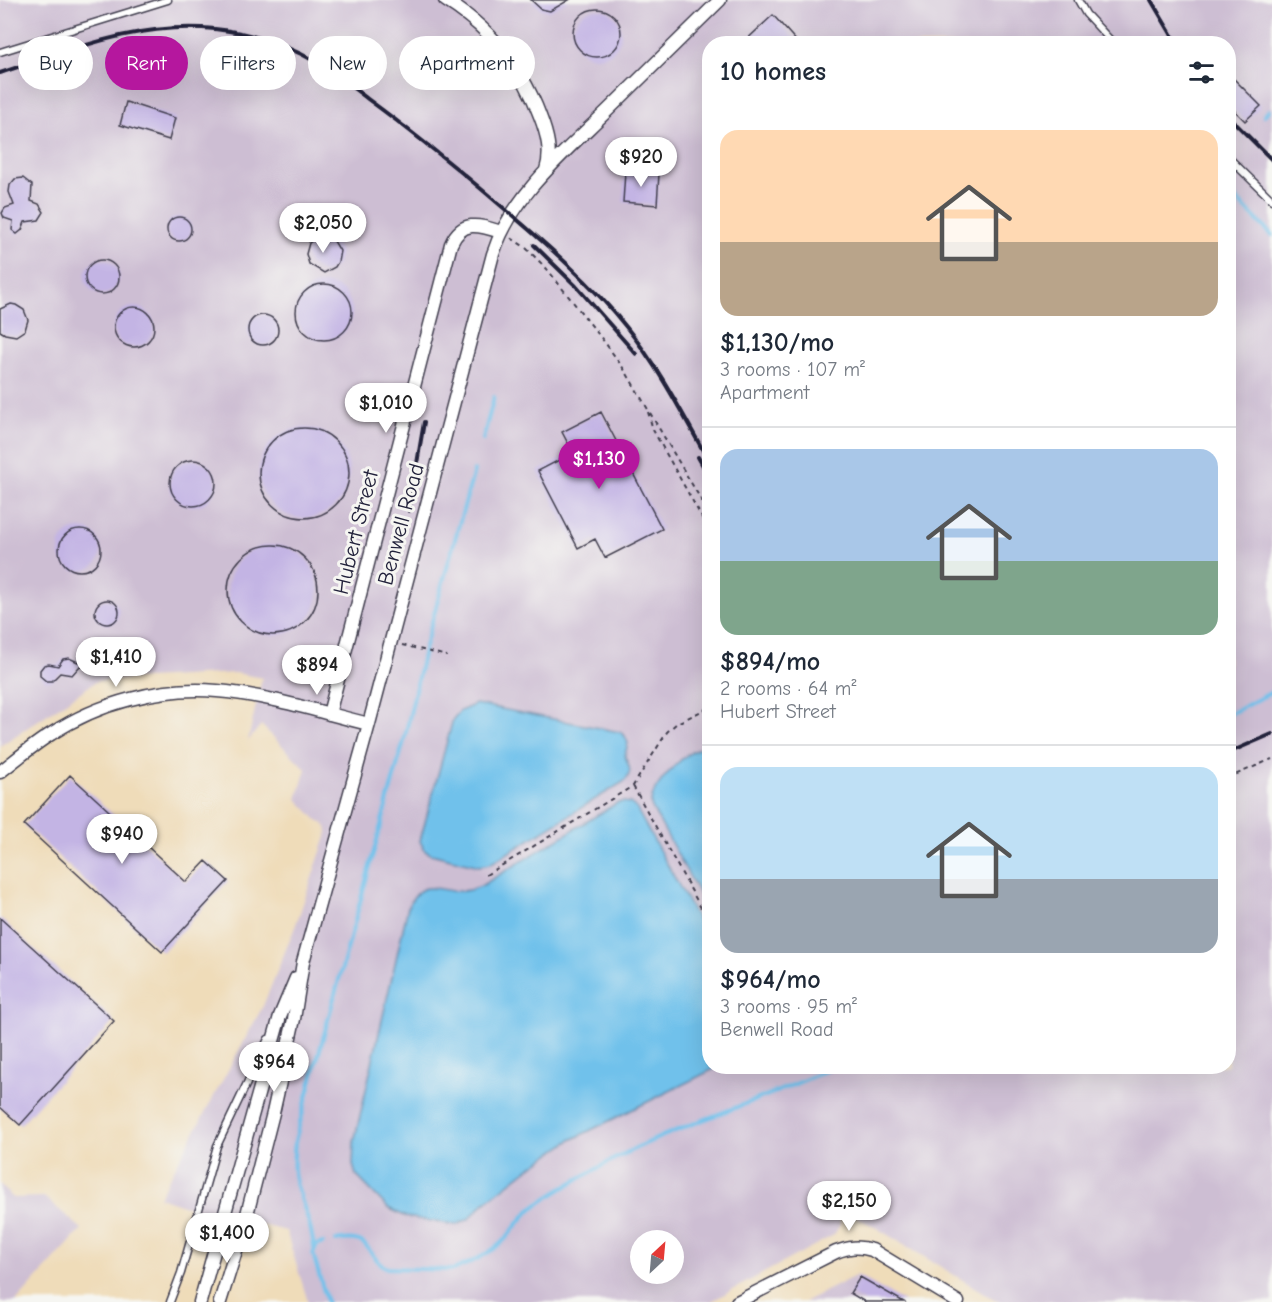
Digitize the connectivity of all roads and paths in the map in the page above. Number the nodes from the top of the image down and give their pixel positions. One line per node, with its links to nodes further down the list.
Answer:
1 (168, 0): 6 (lane)
2 (445, 0): 8 (street)
3 (720, 0): 8 (street, Benwell Road)
4 (1078, 0): 5 (lane)
5 (1106, 36)
6 (0, 52)
7 (1236, 165): 9 (lane)
8 (545, 173): 10 (street, Benwell Road)
9 (1272, 200)
10 (501, 232): 11 (path); 14 (street, Benwell Road); 17 (street, Hubert Street)
11 (647, 408): 12 (path); 13 (path)
12 (702, 501)
13 (702, 518)
14 (390, 642): 15 (path); 18 (street, Benwell Road)
15 (447, 657)
16 (702, 711): 22 (path)
17 (329, 714): 18 (street); 20 (street)
18 (369, 724): 25 (street, Benwell Road)
19 (1272, 759): 21 (path)
20 (0, 772)
21 (1236, 775)
22 (633, 786): 23 (path); 24 (path)
23 (486, 875)
24 (702, 910)
25 (303, 962): 26 (street, Benwell Road); 29 (street, Benwell Road)
26 (280, 1016): 27 (lane, Benwell Road); 28 (street, Benwell Road)
27 (170, 1302)
28 (200, 1302)
29 (220, 1302)
30 (738, 1302): 31 (street)
31 (958, 1302)

